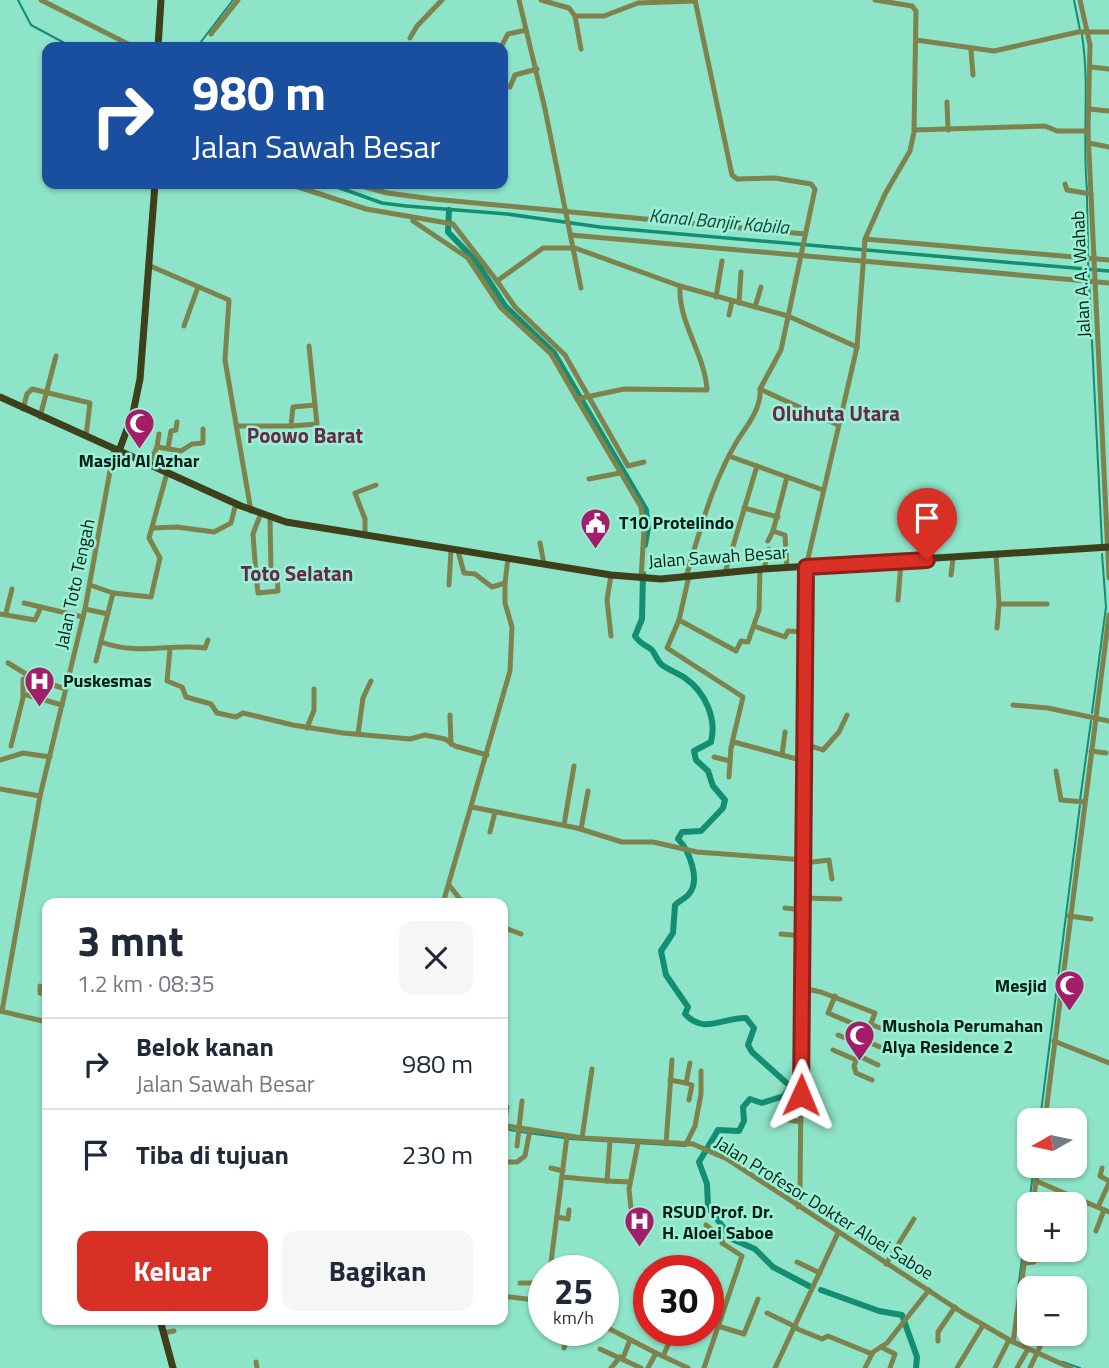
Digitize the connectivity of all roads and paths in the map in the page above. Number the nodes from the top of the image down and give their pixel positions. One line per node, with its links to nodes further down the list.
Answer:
1 (41, 0): 17 (street)
2 (162, 0): 18 (main road)
3 (238, 0): 14 (street)
4 (442, 0): 15 (street)
5 (519, 0): 11 (street)
6 (541, 0): 10 (street)
7 (875, 0): 16 (street)
8 (1080, 0): 12 (street, Jalan A.A. Wahab)
9 (695, 1): 10 (street); 44 (street)
10 (575, 16): 20 (street)
11 (526, 30): 19 (street); 23 (street)
12 (1084, 31): 13 (street); 21 (street); 22 (street, Jalan A.A. Wahab)
13 (1109, 32)
14 (212, 34)
15 (410, 38)
16 (916, 40): 21 (street); 30 (street)
17 (124, 42)
18 (160, 42)
19 (504, 42)
20 (581, 49)
21 (971, 50): 25 (street)
22 (1091, 67): 24 (street); 28 (street, Jalan A.A. Wahab)
23 (537, 69): 26 (street); 41 (street)
24 (1109, 69)
25 (973, 75)
26 (508, 86)
27 (947, 102): 31 (street)
28 (1089, 109): 29 (street); 32 (street, Jalan A.A. Wahab)
29 (1109, 111)
30 (915, 130): 31 (street); 45 (street)
31 (948, 130): 32 (street)
32 (1086, 130): 33 (street, Jalan A.A. Wahab)
33 (1089, 143): 34 (street); 40 (street, Jalan A.A. Wahab)
34 (1109, 147)
35 (1065, 184): 40 (street)
36 (153, 189): 52 (main road)
37 (153, 189): 74 (main road)
38 (304, 189): 54 (street)
39 (373, 189): 41 (street)
40 (1088, 193): 51 (street, Jalan A.A. Wahab)
41 (566, 213): 43 (street); 44 (street)
42 (413, 221): 73 (street)
43 (570, 234): 46 (street); 47 (street)
44 (804, 236): 47 (street)
45 (865, 240): 48 (street); 51 (street)
46 (572, 248): 54 (street); 57 (street); 60 (street)
47 (800, 255): 48 (street); 65 (street)
48 (863, 260): 55 (street); 68 (street)
49 (1109, 260): 51 (street)
50 (722, 261): 61 (street)
51 (1094, 261): 55 (street, Jalan A.A. Wahab)
52 (148, 265): 58 (street); 74 (main road)
53 (741, 272): 62 (street)
54 (497, 281): 73 (street)
55 (1095, 281): 56 (street); 109 (street, Jalan A.A. Wahab)
56 (1109, 284)
57 (680, 286): 61 (street); 73 (street)
58 (198, 287): 66 (street); 80 (street)
59 (761, 287): 63 (street)
60 (581, 288)
61 (716, 297): 62 (street)
62 (735, 302): 63 (street); 64 (street)
63 (755, 307): 65 (street)
64 (729, 315)
65 (788, 316): 68 (street); 70 (street)
66 (184, 326)
67 (309, 346): 75 (street)
68 (856, 347): 79 (street)
69 (56, 356): 71 (street)
70 (760, 389): 79 (street); 88 (street)
71 (47, 394): 76 (street); 77 (street); 84 (street)
72 (0, 397): 76 (main road)
73 (582, 398): 90 (street); 93 (street)
74 (136, 399): 87 (main road)
75 (315, 405): 81 (street); 81 (street)
76 (23, 409): 77 (main road)
77 (40, 417): 84 (main road)
78 (177, 422): 86 (street)
79 (838, 425): 97 (street)
80 (237, 426): 81 (street); 100 (street)
81 (291, 426)
82 (203, 429): 86 (street)
83 (159, 435): 85 (street)
84 (86, 436): 87 (main road)
85 (157, 447): 86 (street); 89 (street)
86 (167, 448)
87 (116, 452): 89 (main road, Jalan Sawah Besar); 130 (street, Jalan Toto Tengah)
88 (729, 456): 91 (street); 125 (street)
89 (146, 461): 92 (main road, Jalan Sawah Besar)
90 (645, 462)
91 (757, 466): 94 (street); 99 (street)
92 (167, 473): 98 (main road, Jalan Sawah Besar); 104 (street)
93 (620, 473): 95 (street); 127 (street)
94 (788, 477): 97 (street); 103 (street)
95 (589, 479)
96 (376, 485): 106 (street)
97 (823, 490): 117 (street)
98 (236, 503): 100 (main road, Jalan Sawah Besar); 104 (street)
99 (744, 508): 103 (street); 121 (street)
100 (251, 511): 101 (main road, Jalan Sawah Besar)
101 (261, 513): 102 (main road, Jalan Sawah Besar); 122 (street)
102 (270, 517): 106 (main road, Jalan Sawah Besar); 120 (street)
103 (778, 517): 105 (street)
104 (152, 528): 133 (street)
105 (773, 531): 107 (street); 118 (street)
106 (365, 536): 111 (main road, Jalan Sawah Besar)
107 (768, 541)
108 (540, 542): 116 (street)
109 (1108, 547): 112 (main road, Jalan Sawah Besar); 126 (street, Jalan A.A. Wahab)
110 (769, 549): 119 (street)
111 (454, 550): 113 (main road, Jalan Sawah Besar); 129 (street); 131 (street)
112 (996, 555): 114 (main road, Jalan Sawah Besar); 136 (street)
113 (508, 558): 116 (main road, Jalan Sawah Besar); 129 (street)
114 (953, 558): 115 (main road, Jalan Sawah Besar); 124 (street)
115 (901, 562): 117 (main road, Jalan Sawah Besar); 134 (street)
116 (544, 564): 123 (main road, Jalan Sawah Besar)
117 (806, 567): 118 (main road, Jalan Sawah Besar); 147 (street)
118 (787, 568): 119 (main road, Jalan Sawah Besar)
119 (762, 569): 121 (main road, Jalan Sawah Besar); 145 (street)
120 (271, 573): 122 (street); 122 (street)
121 (725, 573): 125 (main road, Jalan Sawah Besar)
122 (256, 575)
123 (611, 575): 127 (main road, Jalan Sawah Besar); 148 (street)
124 (951, 575)
125 (687, 577): 127 (main road, Jalan Sawah Besar); 144 (street)
126 (1109, 578)
127 (644, 579)
128 (114, 581): 133 (street)
129 (505, 583): 174 (street)
130 (90, 584): 133 (street); 139 (street, Jalan Toto Tengah)
131 (449, 585)
132 (12, 589): 140 (street)
133 (112, 592): 141 (street)
134 (898, 600)
135 (24, 603): 138 (street)
136 (999, 604): 137 (street); 146 (street)
137 (1047, 604)
138 (41, 607): 140 (street); 143 (street)
139 (85, 609): 141 (street); 143 (street, Jalan Toto Tengah)
140 (3, 614)
141 (108, 614): 150 (street)
142 (1109, 615): 163 (street)
143 (83, 617): 156 (street, Jalan Toto Tengah)
144 (679, 620): 145 (street); 168 (street)
145 (754, 626): 147 (street)
146 (998, 628)
147 (806, 632): 170 (street)
148 (611, 636)
149 (208, 640): 151 (street)
150 (101, 642): 151 (street); 152 (street)
151 (170, 649): 165 (street)
152 (96, 661)
153 (8, 663): 154 (street)
154 (32, 676): 156 (street); 158 (street)
155 (372, 681): 167 (street)
156 (66, 689): 159 (street, Jalan Toto Tengah)
157 (314, 689): 165 (street)
158 (23, 694): 159 (street); 171 (street)
159 (62, 705): 176 (street, Jalan Toto Tengah)
160 (1013, 705): 163 (street)
161 (450, 715): 169 (street)
162 (847, 715): 170 (street)
163 (1096, 719): 164 (street); 172 (street)
164 (1109, 721)
165 (307, 728): 167 (street)
166 (785, 732): 175 (street)
167 (358, 734): 169 (street)
168 (732, 743): 175 (street); 179 (street)
169 (451, 744): 174 (street)
170 (805, 744): 180 (street)
171 (11, 746)
172 (1091, 751): 173 (street); 187 (street)
173 (1106, 753)
174 (487, 754): 188 (street)
175 (782, 755): 180 (street)
176 (50, 757): 178 (street); 186 (street, Jalan Toto Tengah)
177 (713, 757): 179 (street)
178 (0, 760)
179 (730, 761): 183 (street)
180 (804, 761): 193 (street)
181 (575, 766): 190 (street)
182 (1056, 771): 187 (street)
183 (729, 777)
184 (0, 789): 186 (street)
185 (588, 790): 191 (street)
186 (40, 796): 212 (street, Jalan Toto Tengah)
187 (1084, 802): 202 (street)
188 (472, 807): 189 (street); 195 (street)
189 (495, 811): 190 (street); 192 (street)
190 (564, 825): 191 (street)
191 (582, 829): 193 (street)
192 (490, 832)
193 (804, 862): 194 (street); 198 (street)
194 (832, 879)
195 (449, 885): 196 (street); 197 (street)
196 (445, 898)
197 (459, 898)
198 (803, 898): 199 (street); 201 (street)
199 (840, 899)
200 (785, 908): 201 (street)
201 (803, 911): 207 (street)
202 (1069, 916): 203 (street); 217 (street)
203 (1091, 919)
204 (508, 929): 205 (street)
205 (522, 934)
206 (782, 934): 207 (street)
207 (803, 936): 209 (street)
208 (40, 986): 210 (street)
209 (802, 988): 211 (street); 235 (street)
210 (42, 994)
211 (835, 996): 214 (street); 214 (street)
212 (1, 1011): 213 (street)
213 (42, 1021)
214 (869, 1027): 215 (street); 218 (street)
215 (888, 1031)
216 (838, 1035): 218 (street)
217 (1054, 1041): 224 (street); 233 (street)
218 (863, 1043): 219 (street); 221 (street)
219 (882, 1048)
220 (832, 1050): 221 (street)
221 (857, 1058): 225 (street); 229 (street)
222 (673, 1060): 228 (street)
223 (690, 1063): 230 (street)
224 (1109, 1063)
225 (878, 1065)
226 (592, 1069): 239 (street)
227 (701, 1071): 243 (street)
228 (670, 1080): 230 (street); 242 (street)
229 (872, 1080)
230 (687, 1083): 231 (street)
231 (689, 1100)
232 (522, 1101): 237 (street)
233 (1046, 1108)
234 (777, 1118): 235 (street)
235 (801, 1122): 256 (street)
236 (508, 1127): 237 (street, Jalan Profesor Dokter Aloei Saboe)
237 (519, 1130): 238 (street, Jalan Profesor Dokter Aloei Saboe); 244 (street)
238 (529, 1133): 240 (street, Jalan Profesor Dokter Aloei Saboe); 246 (street)
239 (582, 1138): 240 (street, Jalan Profesor Dokter Aloei Saboe); 241 (street, Jalan Profesor Dokter Aloei Saboe)
240 (567, 1139): 249 (street)
241 (610, 1143): 245 (street, Jalan Profesor Dokter Aloei Saboe); 251 (street)
242 (666, 1144): 243 (street, Jalan Profesor Dokter Aloei Saboe); 245 (street, Jalan Profesor Dokter Aloei Saboe)
243 (686, 1144): 256 (street, Jalan Profesor Dokter Aloei Saboe)
244 (517, 1146)
245 (638, 1146): 253 (street)
246 (508, 1162)
247 (551, 1168): 249 (street)
248 (1102, 1168): 254 (street)
249 (562, 1174): 251 (street); 260 (street)
250 (1036, 1178): 252 (street)
251 (607, 1181): 253 (street)
252 (1036, 1181): 255 (street); 259 (street)
253 (630, 1182): 257 (street)
254 (1109, 1182): 259 (street)
255 (1035, 1192)
256 (797, 1207): 264 (street, Jalan Profesor Dokter Aloei Saboe)
257 (631, 1208)
258 (569, 1210): 260 (street)
259 (1103, 1210): 263 (street)
260 (557, 1217): 265 (street)
261 (914, 1219): 269 (street)
262 (706, 1226): 279 (street)
263 (1096, 1231)
264 (838, 1233): 269 (street, Jalan Profesor Dokter Aloei Saboe); 270 (street)
265 (552, 1255)
266 (797, 1262): 270 (street)
267 (1034, 1262): 268 (street)
268 (1024, 1263): 271 (street)
269 (886, 1264): 274 (street, Jalan Profesor Dokter Aloei Saboe)
270 (820, 1273): 285 (street)
271 (1022, 1276)
272 (520, 1283): 273 (street)
273 (528, 1283)
274 (929, 1290): 278 (street, Jalan Profesor Dokter Aloei Saboe); 295 (street)
275 (508, 1297): 276 (street)
276 (528, 1299)
277 (758, 1299): 284 (street)
278 (955, 1307): 283 (street, Jalan Profesor Dokter Aloei Saboe); 290 (street)
279 (724, 1309)
280 (1017, 1312): 291 (street)
281 (767, 1313): 285 (street)
282 (161, 1325): 287 (main road)
283 (983, 1325): 291 (street, Jalan Profesor Dokter Aloei Saboe); 313 (street)
284 (724, 1328)
285 (796, 1328): 299 (street); 310 (street)
286 (174, 1331): 287 (street)
287 (163, 1333): 304 (main road)
288 (619, 1334): 289 (street)
289 (630, 1340): 298 (street); 302 (street)
290 (938, 1340)
291 (1011, 1341): 297 (street, Jalan Profesor Dokter Aloei Saboe); 314 (street)
292 (668, 1346): 301 (street)
293 (711, 1346): 309 (street)
294 (1041, 1346): 300 (street)
295 (881, 1347): 299 (street); 312 (street)
296 (600, 1349): 302 (street)
297 (1028, 1349): 300 (street, Jalan Profesor Dokter Aloei Saboe); 315 (street)
298 (656, 1353): 301 (street); 307 (street)
299 (872, 1353): 311 (street)
300 (1038, 1353): 303 (street, Jalan Profesor Dokter Aloei Saboe); 316 (street)
301 (663, 1356): 308 (street)
302 (622, 1358): 305 (street); 306 (street)
303 (1069, 1367)
304 (173, 1368)
305 (611, 1368)
306 (641, 1368)
307 (648, 1368)
308 (688, 1368)
309 (704, 1368)
310 (775, 1368)
311 (865, 1368)
312 (890, 1368)
313 (957, 1368)
314 (995, 1368)
315 (1017, 1368)
316 (1030, 1368)

